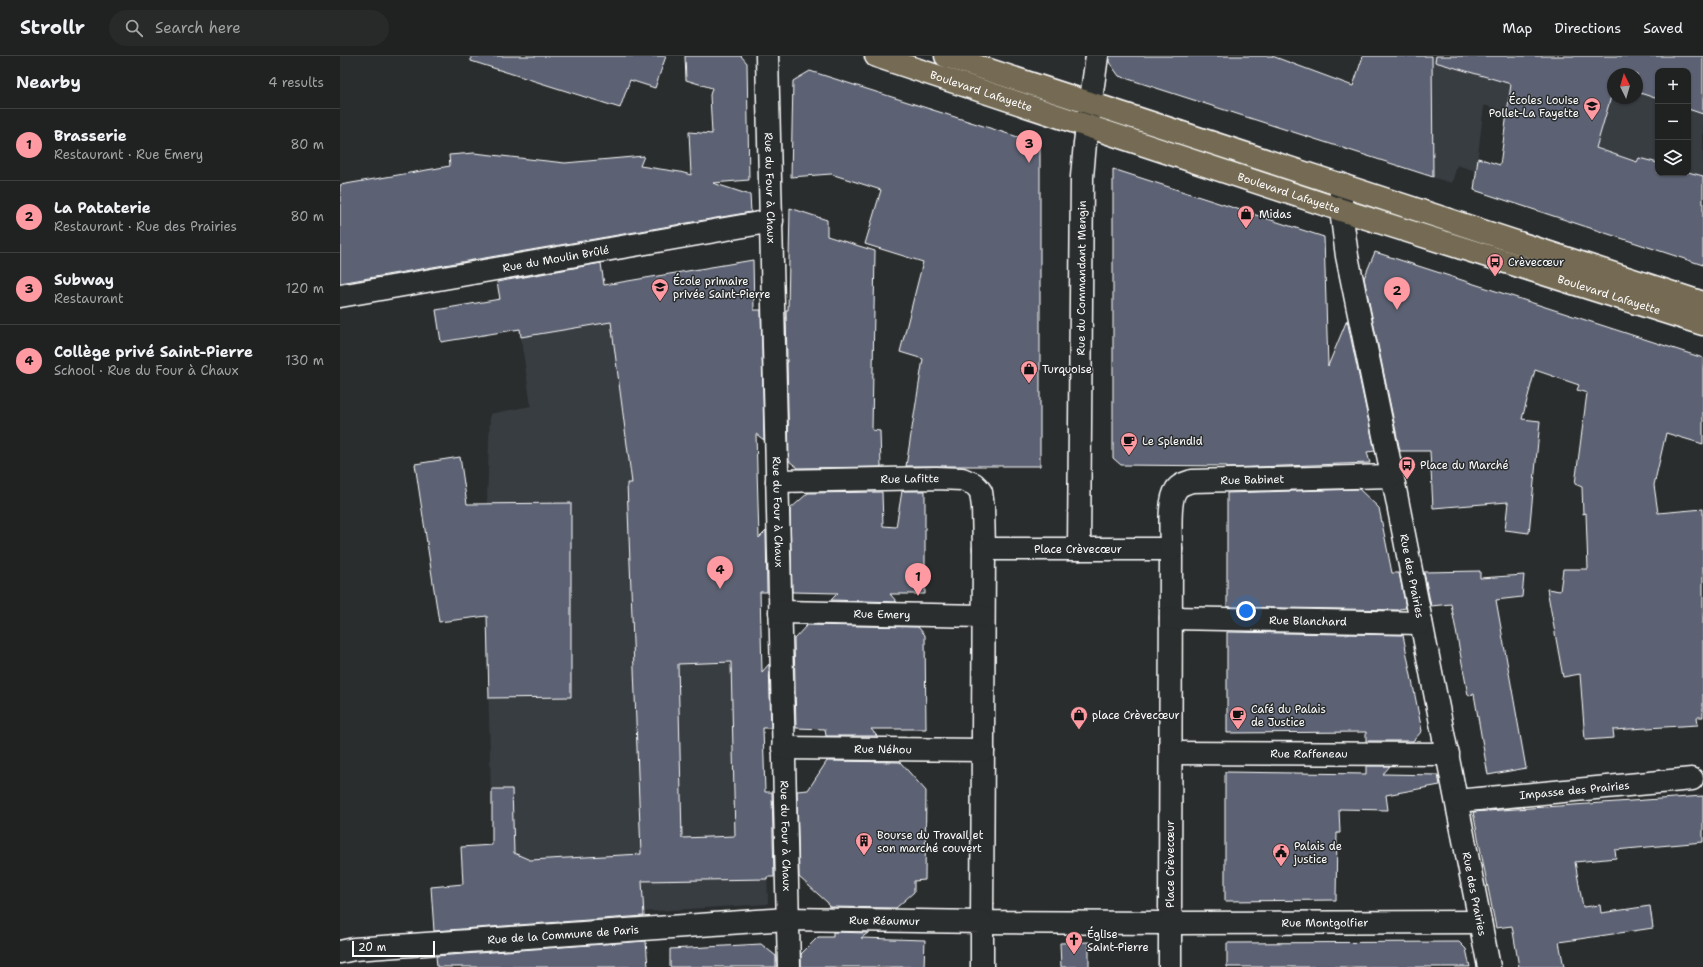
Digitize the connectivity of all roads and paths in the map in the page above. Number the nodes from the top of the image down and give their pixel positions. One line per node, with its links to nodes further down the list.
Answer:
1 (767, 56): 9 (street, Rue du Four à Chaux)
2 (876, 56): 6 (main road, Boulevard Lafayette)
3 (946, 56): 5 (main road, Boulevard Lafayette)
4 (1097, 56): 5 (street, Rue du Commandant Mengin)
5 (1090, 103): 6 (street, Rue du Commandant Mengin); 7 (main road, Boulevard Lafayette)
6 (1087, 126): 8 (main road, Boulevard Lafayette); 16 (street, Rue du Commandant Mengin)
7 (1341, 184): 8 (street, Rue des Prairies); 11 (main road, Boulevard Lafayette)
8 (1341, 210): 12 (main road, Boulevard Lafayette); 13 (street, Rue des Prairies)
9 (772, 221): 10 (street, Rue du Moulin Brûlé); 14 (street, Rue du Four à Chaux)
10 (340, 296)
11 (1703, 303)
12 (1703, 324)
13 (1392, 476): 17 (street, Rue Babinet); 21 (street, Rue des Prairies)
14 (777, 481): 15 (street, Rue Lafitte); 18 (street, Rue du Four à Chaux)
15 (984, 549): 16 (street, Place Crèvecœur); 19 (street)
16 (1078, 549): 17 (street, Place Crèvecœur)
17 (1171, 549): 20 (street, Place Crèvecœur)
18 (780, 612): 19 (street, Rue Emery); 22 (street, Rue du Four à Chaux)
19 (983, 616): 23 (street)
20 (1171, 618): 21 (street, Rue Blanchard); 24 (street, Place Crèvecœur)
21 (1421, 623): 25 (street, Rue des Prairies)
22 (783, 748): 23 (street, Rue Néhou); 28 (street, Rue du Four à Chaux)
23 (983, 750): 29 (street)
24 (1170, 753): 25 (street, Rue Raffeneau); 31 (street, Place Crèvecœur)
25 (1448, 754): 27 (street, Rue des Prairies)
26 (1692, 779): 27 (street, Impasse des Prairies)
27 (1457, 801): 30 (street, Rue des Prairies)
28 (787, 919): 29 (street, Rue Réaumur); 32 (street, Rue de la Commune de Paris); 33 (street, Rue du Four à Chaux)
29 (982, 922): 31 (street, Place Crèvecœur); 34 (street)
30 (1480, 922): 31 (street, Rue Montgolfier); 36 (street, Rue des Prairies)
31 (1170, 923): 35 (street, Place Crèvecœur)
32 (340, 952)
33 (789, 967)
34 (982, 967)
35 (1170, 967)
36 (1489, 967)

